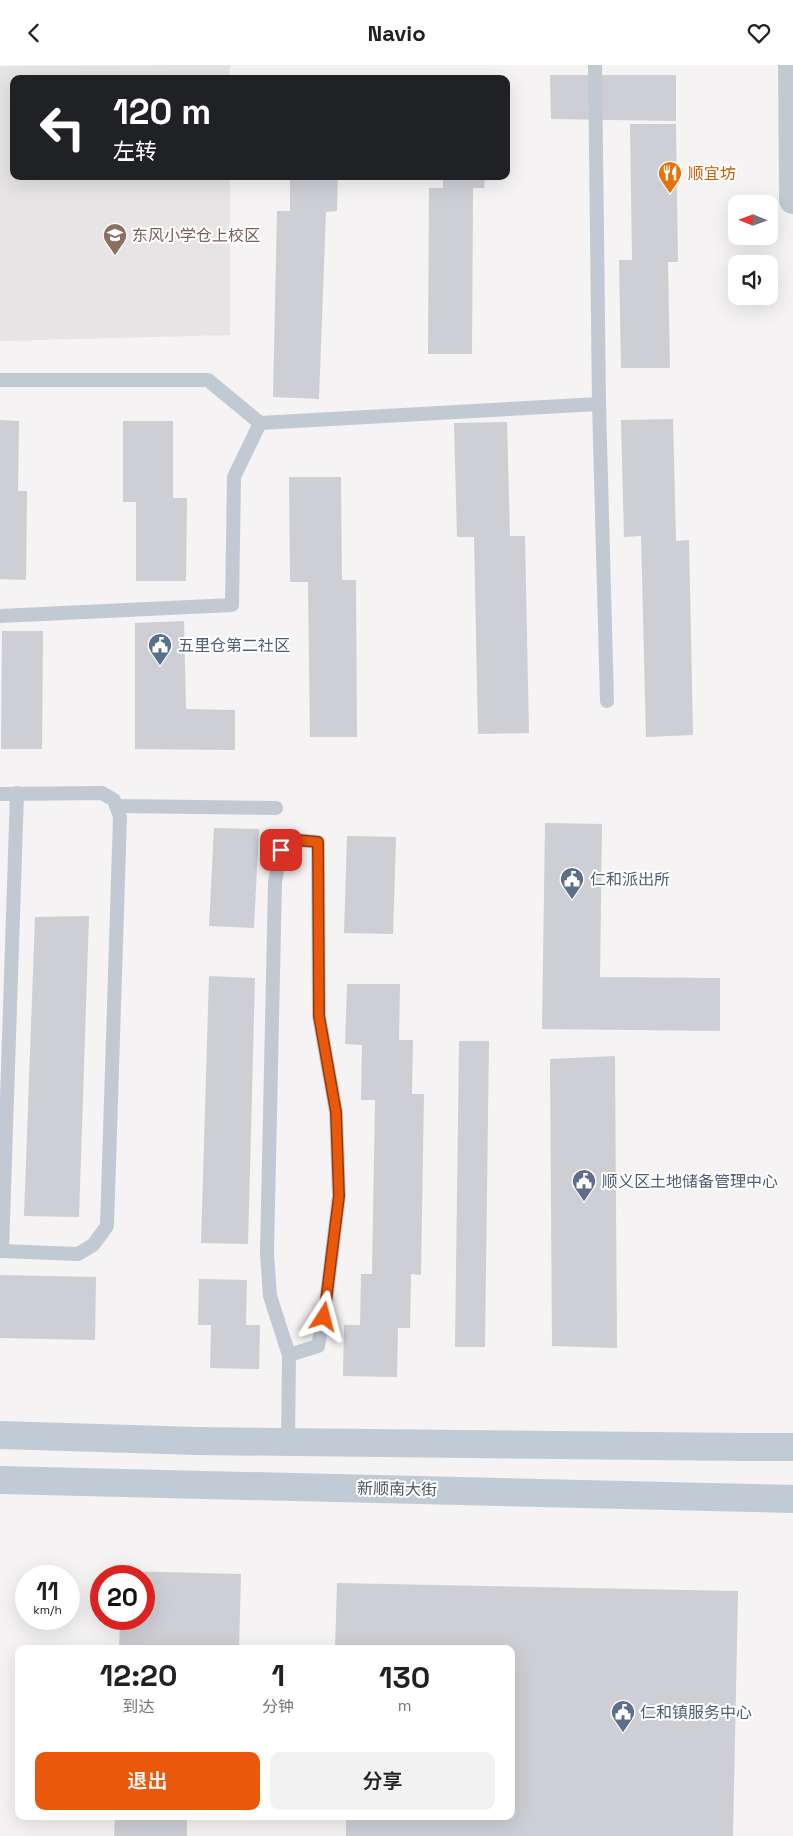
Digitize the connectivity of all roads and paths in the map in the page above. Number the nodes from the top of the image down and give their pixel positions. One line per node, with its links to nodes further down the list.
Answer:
1 (595, 65): 5 (lane)
2 (792, 65): 3 (street)
3 (793, 199)
4 (0, 380): 6 (lane)
5 (599, 404): 6 (lane); 8 (lane)
6 (260, 423): 7 (lane)
7 (0, 616)
8 (607, 701)
9 (0, 793): 10 (lane)
10 (16, 793): 11 (lane); 13 (lane)
11 (117, 806): 12 (lane); 13 (lane)
12 (276, 808)
13 (1, 1251)
14 (289, 1355): 14 (lane); 16 (lane)
15 (0, 1435): 16 (main road)
16 (288, 1442): 17 (main road)
17 (793, 1447)
18 (0, 1480): 19 (main road, 新顺南大街)
19 (793, 1499)

